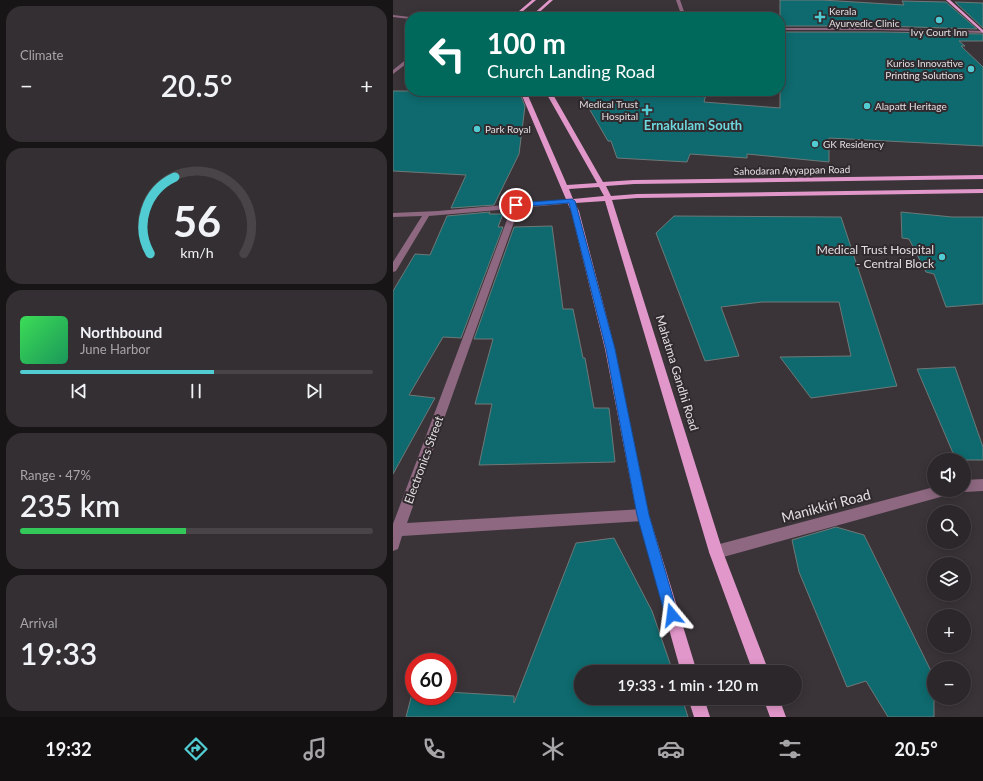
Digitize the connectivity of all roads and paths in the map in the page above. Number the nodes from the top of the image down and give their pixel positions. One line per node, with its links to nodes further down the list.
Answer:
1 (535, 0): 5 (main road)
2 (551, 0): 6 (main road)
3 (678, 0): 7 (street)
4 (947, 0): 10 (main road)
5 (520, 12)
6 (538, 12)
7 (683, 12)
8 (393, 16): 9 (street)
9 (405, 17)
10 (975, 25): 11 (street); 13 (main road)
11 (983, 26)
12 (785, 29): 13 (street)
13 (983, 32)
14 (405, 63): 15 (street)
15 (393, 72)
16 (525, 96): 20 (main road)
17 (551, 96): 19 (main road, Mahatma Gandhi Road)
18 (983, 177): 19 (main road, Sahodaran Ayyappan Road)
19 (601, 184): 20 (main road, Sahodaran Ayyappan Road); 22 (main road, Mahatma Gandhi Road)
20 (566, 187): 23 (main road)
21 (983, 191): 22 (main road, Sahodaran Ayyappan Road)
22 (608, 198): 23 (main road, Sahodaran Ayyappan Road); 34 (main road, Mahatma Gandhi Road)
23 (572, 201): 24 (street); 31 (main road)
24 (516, 205): 26 (street); 32 (street, Electronics Street)
25 (393, 215): 26 (street)
26 (425, 215): 27 (street)
27 (393, 269)
28 (983, 485): 29 (street)
29 (971, 486)
30 (927, 495): 34 (street, Manikkiri Road)
31 (643, 515): 32 (street); 35 (main road)
32 (396, 530): 33 (street, Electronics Street)
33 (393, 544)
34 (716, 552): 36 (main road, Mahatma Gandhi Road)
35 (687, 665)
36 (758, 665)
37 (698, 705): 39 (main road)
38 (774, 705): 40 (main road)
39 (702, 717)
40 (778, 717)

